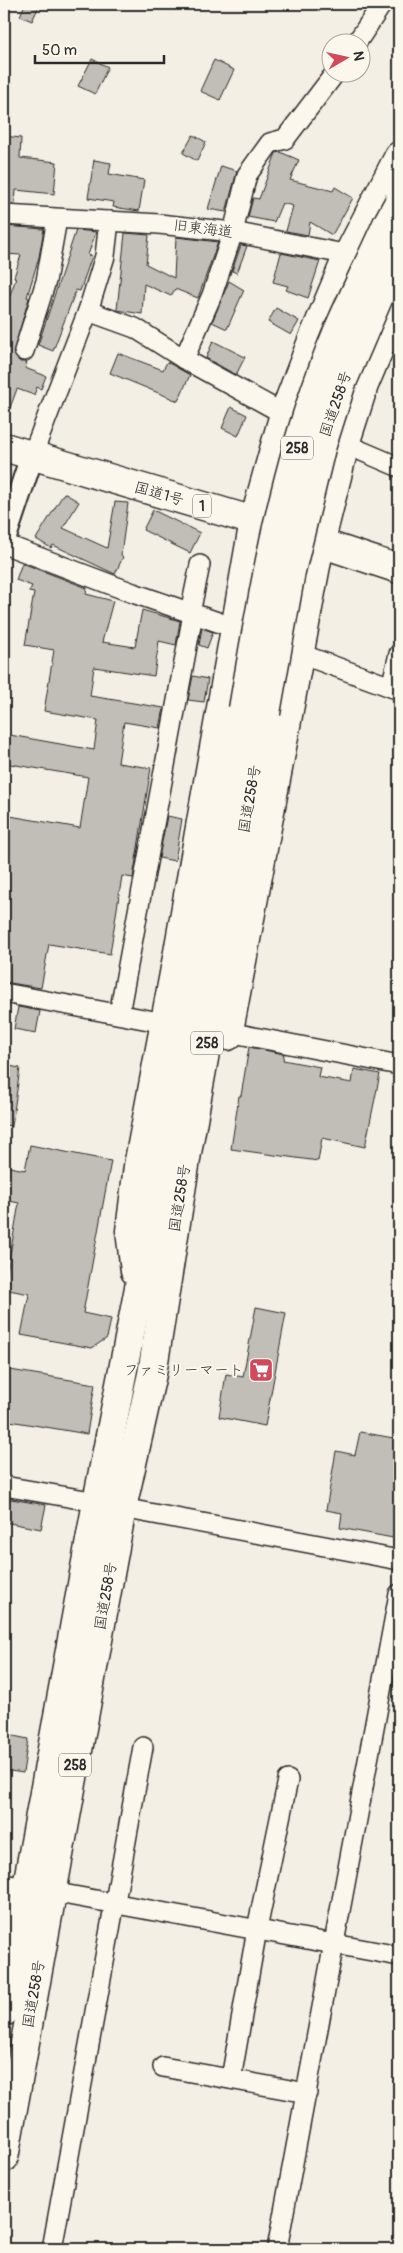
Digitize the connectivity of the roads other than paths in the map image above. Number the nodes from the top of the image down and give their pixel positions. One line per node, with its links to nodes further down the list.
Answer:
1 (382, 4): 2 (street)
2 (364, 32)
3 (328, 82): 9 (street)
4 (399, 156): 11 (highway)
5 (399, 202): 33 (highway, 国道258号 / 258, bridge)
6 (4, 215): 7 (street, 旧東海道)
7 (57, 219): 8 (street, 旧東海道); 15 (street)
8 (109, 221): 9 (street, 旧東海道); 14 (street)
9 (233, 232): 11 (street, 旧東海道); 16 (street)
10 (399, 250): 33 (highway, 国道258号 / 258, bridge)
11 (348, 255): 12 (street, 旧東海道); 17 (highway)
12 (399, 261)
13 (399, 302): 18 (highway)
14 (88, 311): 16 (street); 20 (street)
15 (24, 350)
16 (184, 358): 17 (street)
17 (284, 414): 22 (highway)
18 (345, 444): 21 (street); 25 (highway)
19 (4, 447): 20 (highway, 国道1号 / 1)
20 (32, 456): 22 (highway, 国道1号 / 1); 23 (street)
21 (399, 467)
22 (254, 521): 25 (highway, 国道1号 / 1); 29 (highway)
23 (4, 540)
24 (4, 544): 28 (street)
25 (320, 544): 27 (highway, 国道1号 / 1); 30 (highway)
26 (200, 565): 28 (street)
27 (399, 569)
28 (191, 614): 29 (street); 35 (street)
29 (235, 628): 36 (highway)
30 (298, 653): 32 (street); 37 (highway)
31 (399, 654): 32 (street)
32 (395, 688)
33 (254, 711): 39 (highway, 国道258号 / 258); 40 (highway, 国道258号 / 258)
34 (4, 993): 35 (street)
35 (119, 1014): 36 (street)
36 (165, 1023): 39 (highway)
37 (228, 1032): 38 (street); 40 (highway)
38 (399, 1065)
39 (138, 1292): 42 (highway, 国道258号 / 258)
40 (152, 1374): 42 (highway, 国道258号 / 258)
41 (4, 1486): 42 (street)
42 (110, 1505): 43 (street); 47 (highway, 国道258号 / 258)
43 (399, 1560)
44 (399, 1594): 50 (street)
45 (143, 1747): 48 (street)
46 (288, 1780): 49 (street)
47 (27, 1888): 48 (street); 52 (highway, 国道258号 / 258); 56 (highway, 国道258号 / 258)
48 (114, 1904): 49 (street); 57 (street)
49 (257, 1929): 50 (street); 54 (street)
50 (334, 1944): 51 (street); 55 (street)
51 (399, 1956)
52 (4, 2012)
53 (163, 2067): 54 (street)
54 (231, 2079): 55 (street)
55 (306, 2093): 58 (street)
56 (4, 2158)
57 (52, 2249)
58 (277, 2249)

